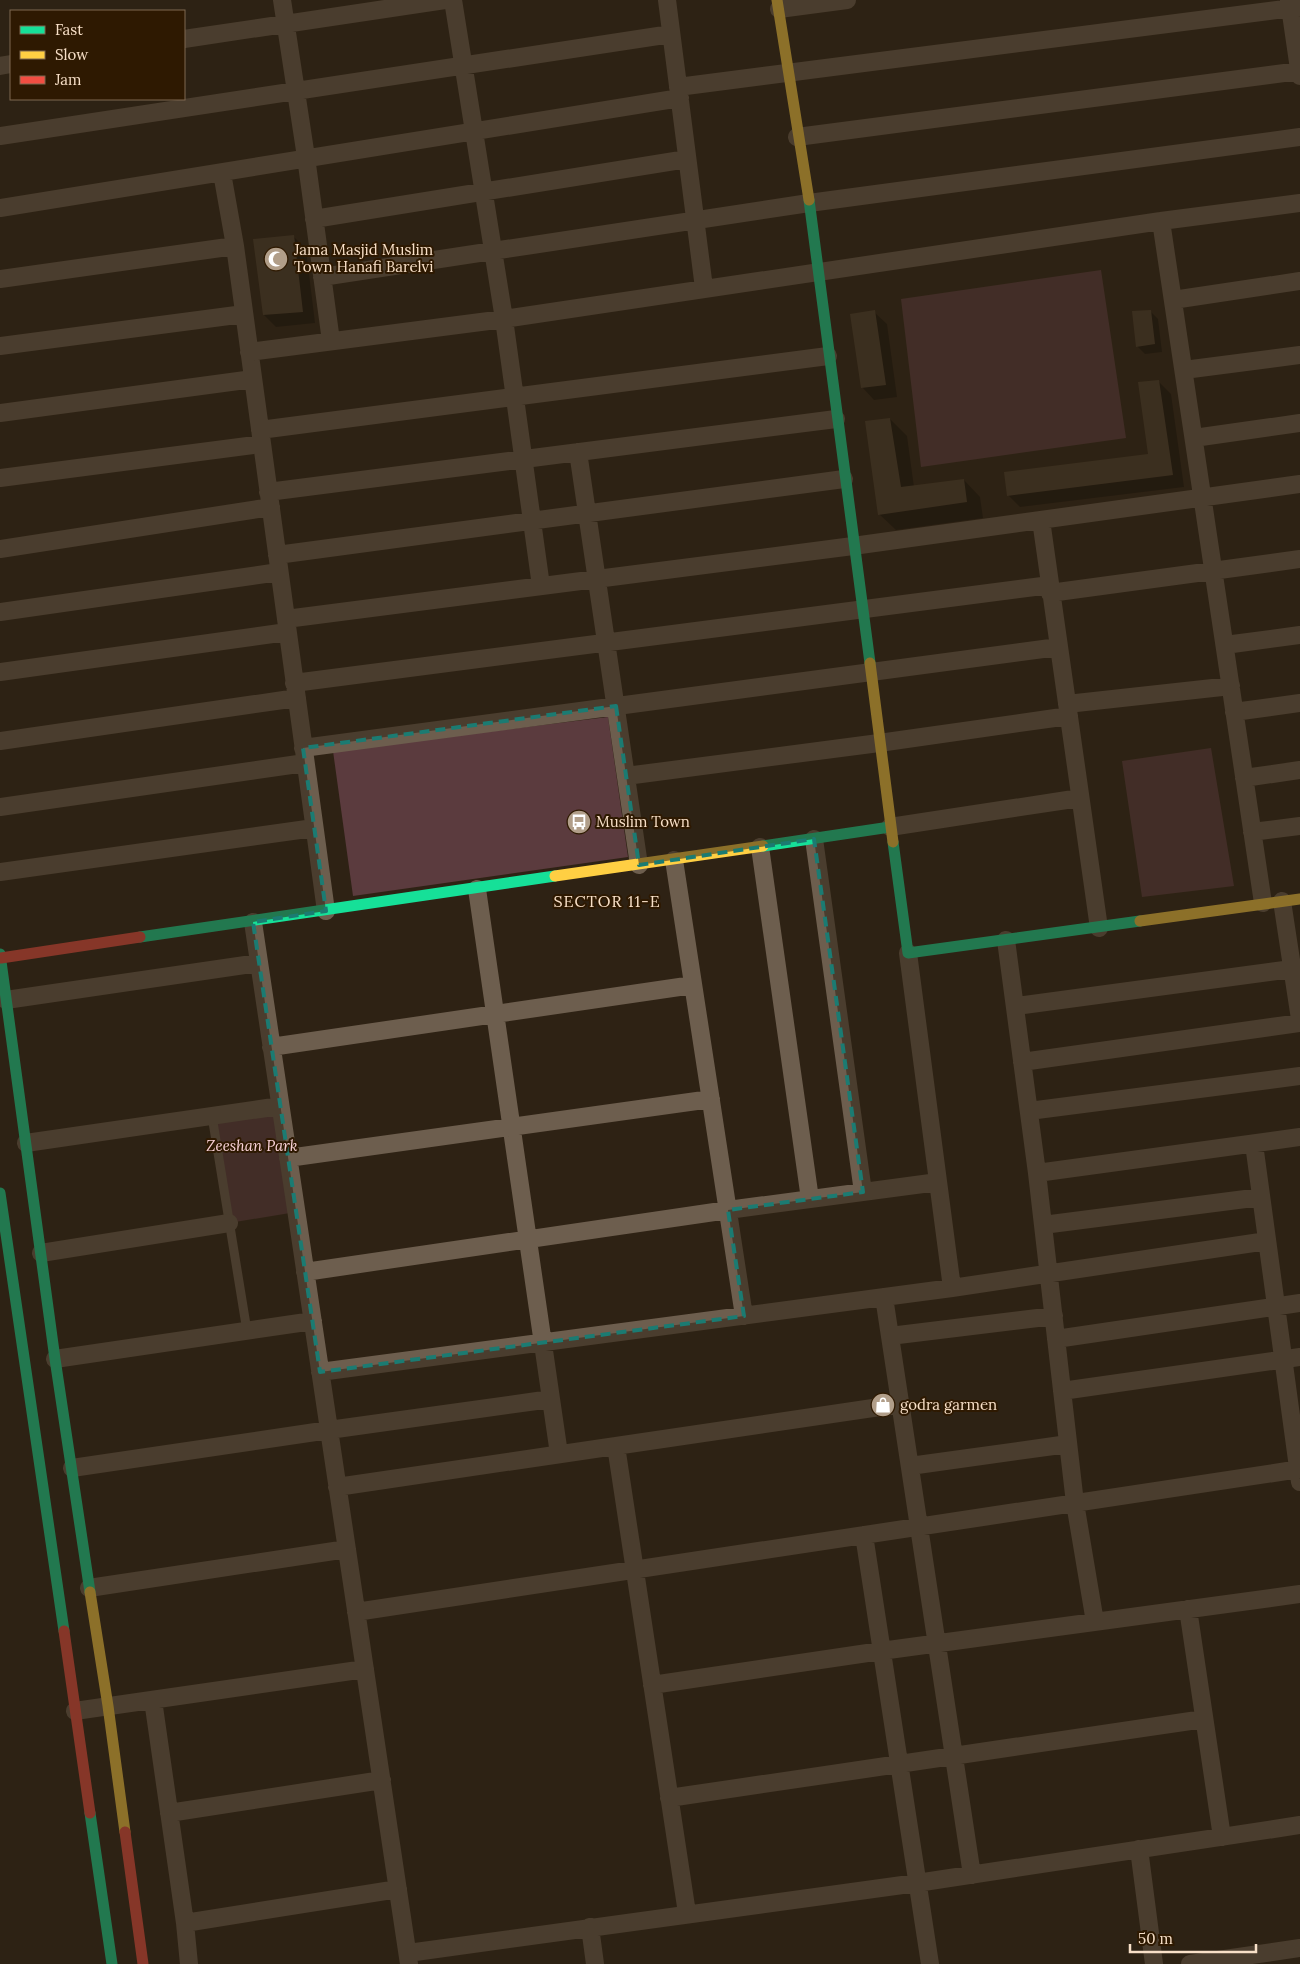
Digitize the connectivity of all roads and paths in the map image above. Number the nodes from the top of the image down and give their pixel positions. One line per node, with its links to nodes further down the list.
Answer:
1 (282, 0): 8 (street)
2 (445, 0): 8 (street)
3 (453, 0): 11 (street)
4 (667, 0): 9 (street)
5 (847, 0): 6 (street)
6 (778, 4): 13 (street)
7 (1293, 5): 12 (street); 13 (street)
8 (285, 24): 10 (street); 15 (street)
9 (671, 34): 11 (street); 16 (street)
10 (185, 39)
11 (463, 66): 15 (street); 17 (street)
12 (1300, 71): 14 (street); 19 (street)
13 (788, 72): 16 (street); 19 (street)
14 (1300, 76)
15 (295, 92): 18 (street); 21 (street)
16 (679, 93): 17 (street); 22 (street)
17 (474, 131): 21 (street); 24 (street)
18 (0, 136)
19 (797, 137): 25 (street)
20 (1300, 137): 25 (street)
21 (306, 157): 23 (street); 28 (street)
22 (688, 159): 24 (street); 29 (street)
23 (222, 173): 27 (street); 31 (street)
24 (483, 192): 28 (street); 32 (street)
25 (809, 203): 29 (street); 33 (street)
26 (1300, 203): 30 (street)
27 (0, 208)
28 (314, 220): 34 (street)
29 (695, 220): 32 (street); 37 (street)
30 (1161, 221): 33 (street); 38 (street)
31 (235, 246): 35 (street); 39 (street)
32 (493, 251): 34 (street); 40 (street)
33 (817, 271): 37 (street); 45 (street)
34 (322, 277): 41 (street)
35 (0, 279)
36 (1300, 281): 38 (street)
37 (704, 288): 40 (street)
38 (1173, 300): 46 (street)
39 (244, 314): 42 (street); 43 (street)
40 (504, 319): 41 (street); 48 (street)
41 (331, 342): 43 (street)
42 (0, 346)
43 (249, 352): 47 (street)
44 (1300, 355): 46 (street)
45 (828, 356): 48 (street); 50 (street)
46 (1184, 370): 53 (street)
47 (253, 379): 49 (street); 52 (street)
48 (514, 397): 52 (street); 55 (street)
49 (0, 413)
50 (836, 419): 54 (street); 57 (street)
51 (1300, 423): 53 (street)
52 (261, 437): 56 (street); 60 (street)
53 (1194, 438): 59 (street)
54 (578, 452): 55 (street); 61 (street)
55 (523, 459): 60 (street); 62 (street)
56 (0, 478)
57 (844, 479): 61 (street); 64 (street)
58 (1300, 484): 59 (street)
59 (1203, 497): 63 (street); 68 (street)
60 (270, 500): 65 (street); 66 (street)
61 (587, 513): 62 (street); 70 (street)
62 (532, 520): 66 (street); 71 (street)
63 (1041, 520): 64 (street); 72 (street)
64 (853, 546): 70 (street); 73 (street)
65 (0, 550)
66 (277, 554): 69 (street)
67 (1300, 559): 68 (street)
68 (1214, 571): 72 (street); 78 (street)
69 (279, 572): 74 (street); 75 (street)
70 (597, 579): 71 (street); 77 (street)
71 (541, 586): 75 (street)
72 (1050, 589): 73 (street); 79 (street)
73 (862, 609): 77 (street); 81 (street)
74 (0, 612)
75 (287, 625): 80 (street); 83 (street)
76 (1300, 635): 78 (street)
77 (606, 642): 83 (street); 85 (street)
78 (1224, 645): 82 (street)
79 (1058, 647): 81 (street); 86 (street)
80 (0, 672)
81 (870, 672): 85 (street); 89 (street)
82 (1231, 686): 86 (street); 87 (street)
83 (295, 690): 88 (street); 90 (street)
84 (1300, 703): 87 (street)
85 (616, 706): 90 (street); 92 (street)
86 (1068, 710): 89 (street); 94 (street)
87 (1234, 712): 93 (street)
88 (0, 741)
89 (879, 743): 92 (street); 97 (street)
90 (304, 755): 95 (street); 98 (street)
91 (1300, 770): 93 (street)
92 (626, 776): 103 (street)
93 (1244, 778): 99 (street)
94 (1080, 798): 97 (street); 111 (street)
95 (0, 806)
96 (1300, 826): 99 (street)
97 (890, 827): 100 (street); 113 (street)
98 (314, 828): 104 (street); 109 (street)
99 (1252, 832): 108 (street)
100 (814, 838): 101 (street); 138 (street)
101 (760, 847): 102 (street); 141 (street)
102 (674, 860): 103 (street); 118 (street)
103 (639, 865): 105 (street)
104 (0, 872)
105 (477, 889): 109 (street); 121 (street)
106 (1300, 899): 107 (street)
107 (1282, 901): 108 (street); 117 (street)
108 (1263, 903): 111 (street)
109 (326, 911): 110 (street)
110 (253, 922): 115 (street); 116 (street)
111 (1099, 928): 112 (street)
112 (1006, 940): 113 (street); 120 (street)
113 (908, 953): 137 (street)
114 (0, 954): 115 (street)
115 (1, 958): 119 (street)
116 (259, 963): 119 (street); 124 (street)
117 (1292, 969): 120 (street); 122 (street)
118 (693, 985): 121 (street); 127 (street)
119 (6, 1000): 133 (street)
120 (1016, 1006): 125 (street)
121 (495, 1014): 124 (street); 131 (street)
122 (1300, 1019)
123 (1300, 1023): 125 (street)
124 (271, 1047): 128 (street)
125 (1022, 1062): 129 (street)
126 (1300, 1076): 129 (street)
127 (710, 1099): 131 (street); 142 (street)
128 (280, 1106): 130 (street); 135 (street)
129 (1029, 1111): 136 (street)
130 (212, 1116): 133 (street); 143 (lane)
131 (511, 1127): 135 (street); 145 (street)
132 (1300, 1137): 134 (street)
133 (26, 1143): 147 (street)
134 (1254, 1144): 136 (street); 140 (street)
135 (288, 1158): 148 (street)
136 (1037, 1173): 144 (street)
137 (938, 1182): 138 (street); 150 (street)
138 (862, 1192): 141 (street)
139 (0, 1193): 191 (street)
140 (1261, 1197): 144 (street); 146 (street)
141 (810, 1199): 142 (street)
142 (728, 1210): 145 (street); 154 (street)
143 (229, 1223): 147 (street); 157 (lane)
144 (1043, 1225): 149 (street)
145 (527, 1239): 148 (street); 160 (street)
146 (1267, 1241): 149 (street); 153 (street)
147 (40, 1253): 162 (street)
148 (305, 1272): 156 (street)
149 (1049, 1274): 150 (street); 155 (street)
150 (952, 1288): 151 (street)
151 (884, 1297): 154 (street); 158 (street)
152 (1300, 1304): 153 (street)
153 (1276, 1307): 159 (street); 161 (street)
154 (744, 1316): 160 (street)
155 (1054, 1316): 158 (street); 159 (street)
156 (312, 1322): 157 (street); 163 (street)
157 (247, 1331): 162 (street)
158 (890, 1336): 166 (street)
159 (1056, 1339): 164 (street)
160 (543, 1343): 163 (street); 165 (street)
161 (1292, 1358): 164 (street); 173 (street)
162 (56, 1359): 172 (street)
163 (320, 1372): 167 (street)
164 (1062, 1391): 168 (street)
165 (551, 1399): 167 (street); 170 (street)
166 (900, 1404): 169 (street); 171 (street)
167 (329, 1430): 172 (street); 174 (street)
168 (1068, 1444): 171 (street); 175 (street)
169 (616, 1446): 170 (street); 179 (street)
170 (559, 1454): 174 (street)
171 (910, 1466): 176 (street)
172 (72, 1468): 180 (street)
173 (1299, 1473): 175 (street)
174 (337, 1487): 178 (street)
175 (1075, 1503): 176 (street); 184 (street)
176 (919, 1526): 177 (street); 185 (street)
177 (864, 1535): 179 (street); 186 (street)
178 (347, 1549): 180 (street); 183 (street)
179 (635, 1570): 183 (street); 188 (street)
180 (89, 1588): 190 (street)
181 (1300, 1594): 182 (street)
182 (1188, 1609): 184 (street); 192 (street)
183 (356, 1612): 187 (street)
184 (1095, 1622): 185 (street)
185 (937, 1643): 186 (street); 193 (street)
186 (881, 1651): 188 (street); 194 (street)
187 (365, 1669): 189 (street); 195 (street)
188 (652, 1685): 196 (street)
189 (153, 1700): 190 (street); 197 (street)
190 (108, 1706): 191 (street); 210 (street)
191 (75, 1711): 209 (street)
192 (1204, 1719): 193 (street); 199 (street)
193 (954, 1756): 194 (street); 201 (street)
194 (899, 1764): 196 (street); 202 (street)
195 (382, 1780): 197 (street); 203 (street)
196 (669, 1798): 204 (street)
197 (170, 1812): 205 (street)
198 (1300, 1825): 199 (street)
199 (1222, 1837): 200 (street)
200 (1139, 1849): 201 (street); 214 (street)
201 (972, 1875): 202 (street)
202 (917, 1883): 204 (street); 213 (street)
203 (398, 1889): 205 (street); 208 (street)
204 (687, 1913): 206 (street)
205 (185, 1923): 211 (street)
206 (590, 1927): 208 (street); 212 (street)
207 (1300, 1948): 215 (street)
208 (409, 1958)
209 (112, 1964)
210 (142, 1964)
211 (189, 1964)
212 (594, 1964)
213 (930, 1964)
214 (1154, 1964)
215 (1190, 1964)

